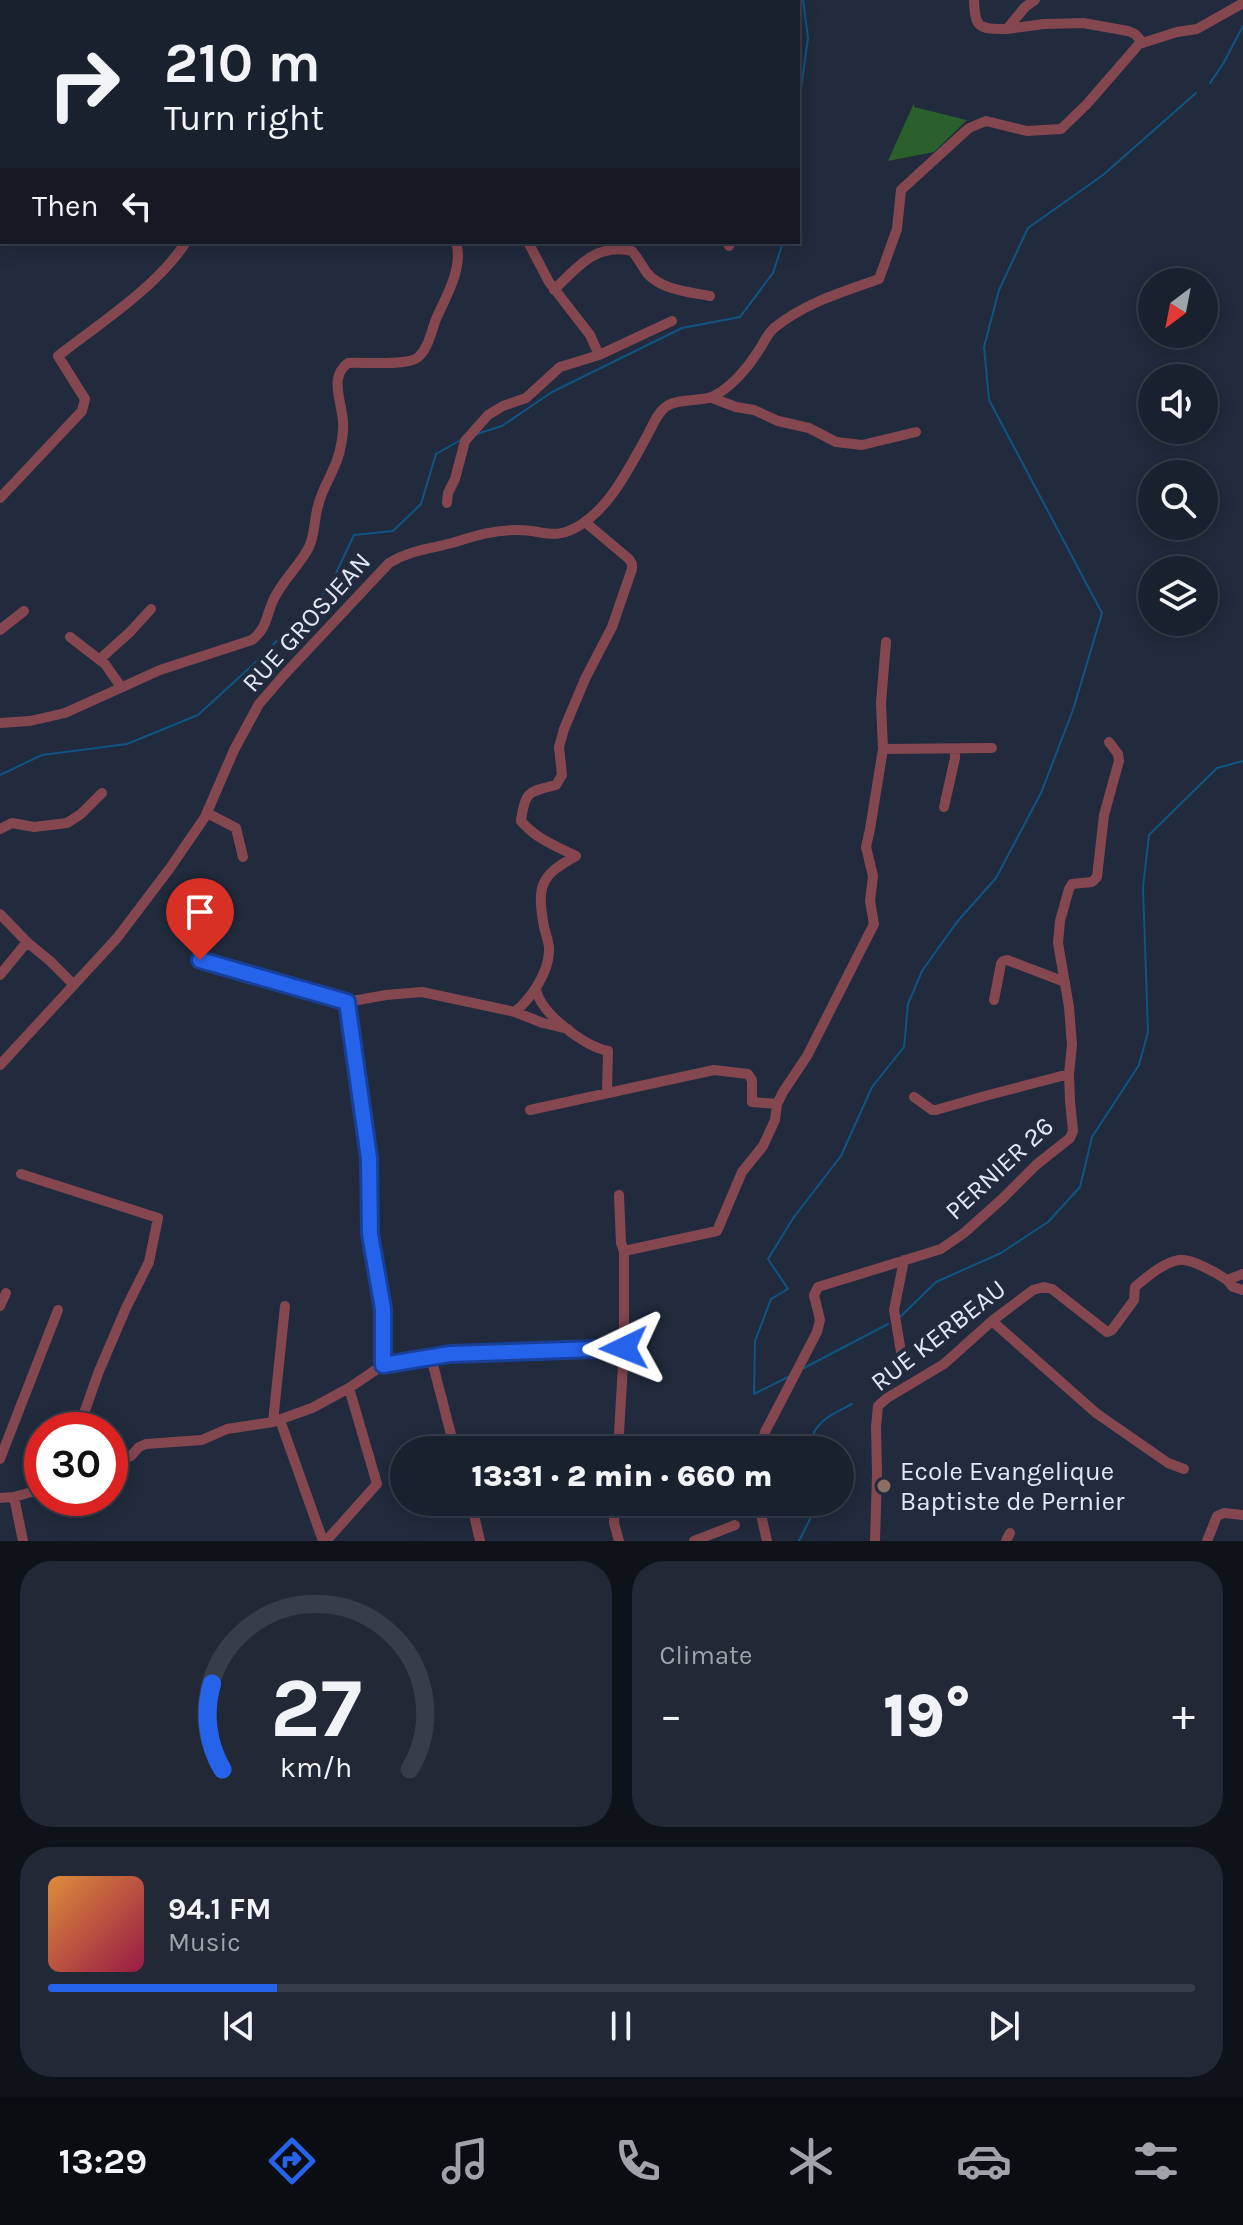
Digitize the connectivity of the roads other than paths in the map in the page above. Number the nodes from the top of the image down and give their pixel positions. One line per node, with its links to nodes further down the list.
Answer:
1 (974, 0): 4 (street)
2 (1035, 0): 4 (street)
3 (1243, 3): 5 (street)
4 (1007, 29): 5 (street)
5 (1143, 43): 13 (street)
6 (185, 244): 15 (street)
7 (456, 244): 24 (street)
8 (529, 244): 9 (street)
9 (554, 290): 10 (street); 12 (street)
10 (710, 296)
11 (672, 321): 12 (street)
12 (599, 355): 16 (street)
13 (712, 398): 14 (street); 17 (street, RUE GROSJEAN)
14 (916, 432)
15 (0, 498)
16 (447, 503)
17 (585, 522): 32 (street, RUE GROSJEAN); 41 (street)
18 (151, 609): 23 (street)
19 (24, 611): 20 (street)
20 (0, 630)
21 (70, 637): 23 (street)
22 (886, 642): 28 (street)
23 (100, 659): 24 (street)
24 (121, 687): 25 (street)
25 (0, 723)
26 (1109, 742): 39 (street, PERNIER 26)
27 (992, 748): 29 (street)
28 (883, 749): 29 (street); 50 (street)
29 (952, 749): 31 (street)
30 (102, 793): 33 (street)
31 (944, 807)
32 (207, 813): 34 (street); 40 (street, RUE GROSJEAN)
33 (0, 829)
34 (243, 857)
35 (0, 914): 36 (street)
36 (27, 942): 38 (street); 40 (street)
37 (200, 960): 43 (street)
38 (1, 973)
39 (1065, 982): 42 (street); 47 (street, PERNIER 26)
40 (74, 985): 46 (street, RUE GROSJEAN)
41 (536, 989): 44 (street); 45 (street)
42 (994, 1000)
43 (347, 1002): 44 (street); 67 (street)
44 (515, 1012): 45 (street)
45 (568, 1029): 48 (street)
46 (0, 1065)
47 (1069, 1074): 49 (street); 55 (street, PERNIER 26)
48 (607, 1092): 50 (street); 51 (street)
49 (914, 1097)
50 (777, 1104): 54 (street)
51 (530, 1110)
52 (21, 1174): 69 (street)
53 (619, 1195): 54 (street)
54 (624, 1251): 64 (street)
55 (904, 1260): 65 (street); 73 (street, PERNIER 26)
56 (1243, 1274): 57 (street)
57 (1227, 1280): 58 (street); 63 (street, RUE KERBEAU)
58 (1243, 1290)
59 (6, 1293): 60 (street)
60 (0, 1306)
61 (285, 1306): 70 (street)
62 (58, 1310): 75 (street)
63 (992, 1321): 76 (street); 91 (street, RUE KERBEAU)
64 (624, 1348): 66 (street); 72 (street)
65 (901, 1352)
66 (431, 1357): 67 (street); 71 (street)
67 (383, 1365): 68 (street)
68 (349, 1388): 70 (street); 86 (street)
69 (85, 1412)
70 (277, 1421): 74 (street); 86 (street)
71 (451, 1436)
72 (619, 1436)
73 (764, 1436)
74 (128, 1457)
75 (0, 1459)
76 (1184, 1469)
77 (24, 1494): 78 (street)
78 (14, 1497): 79 (street); 85 (street)
79 (0, 1498)
80 (1243, 1515): 92 (street)
81 (474, 1516): 87 (street)
82 (614, 1516): 88 (street)
83 (762, 1516): 90 (street)
84 (735, 1525): 89 (street)
85 (23, 1541)
86 (324, 1541)
87 (480, 1541)
88 (619, 1541)
89 (694, 1541)
90 (767, 1541)
91 (875, 1541)
92 (1207, 1541)

